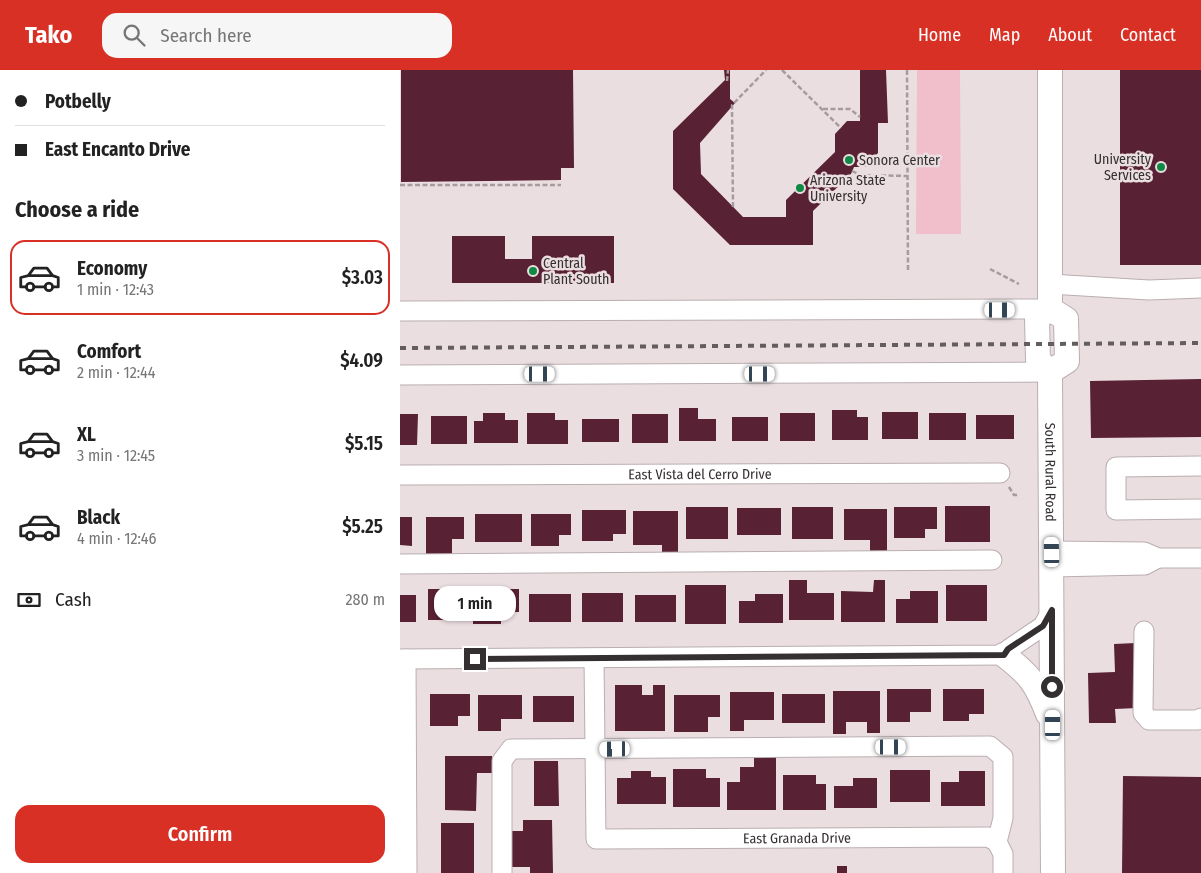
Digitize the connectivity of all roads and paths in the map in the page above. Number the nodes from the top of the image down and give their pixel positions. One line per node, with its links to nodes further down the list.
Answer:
1 (728, 70): 6 (path)
2 (766, 70): 14 (path)
3 (782, 70): 7 (path)
4 (907, 70): 11 (path)
5 (1050, 70): 18 (main road)
6 (727, 81)
7 (822, 109): 8 (path); 9 (path)
8 (860, 117)
9 (841, 128)
10 (852, 171): 11 (path)
11 (908, 176): 16 (path)
12 (400, 185): 13 (path)
13 (561, 185)
14 (733, 207)
15 (990, 269): 17 (path)
16 (908, 270)
17 (1019, 284)
18 (1050, 284): 19 (street); 21 (main road)
19 (1201, 288)
20 (400, 310): 21 (street)
21 (1050, 310): 22 (main road)
22 (1050, 372): 23 (street); 29 (main road, South Rural Road)
23 (400, 375)
24 (1201, 466): 27 (street)
25 (1000, 473): 26 (street, East Vista del Cerro Drive)
26 (400, 475)
27 (1201, 509)
28 (1201, 558): 29 (street)
29 (1052, 559): 32 (main road, South Rural Road)
30 (992, 560): 31 (street)
31 (400, 564)
32 (1052, 610): 34 (street); 38 (main road, South Rural Road)
33 (1144, 632): 37 (street)
34 (1004, 655): 35 (street); 38 (main road)
35 (594, 658): 36 (street); 39 (street)
36 (403, 659): 41 (street)
37 (1201, 718)
38 (1053, 725): 44 (main road, South Rural Road)
39 (595, 750): 40 (street, East Granada Drive); 40 (street); 42 (street)
40 (997, 842): 43 (street)
41 (407, 873)
42 (502, 873)
43 (1003, 873)
44 (1053, 873)

